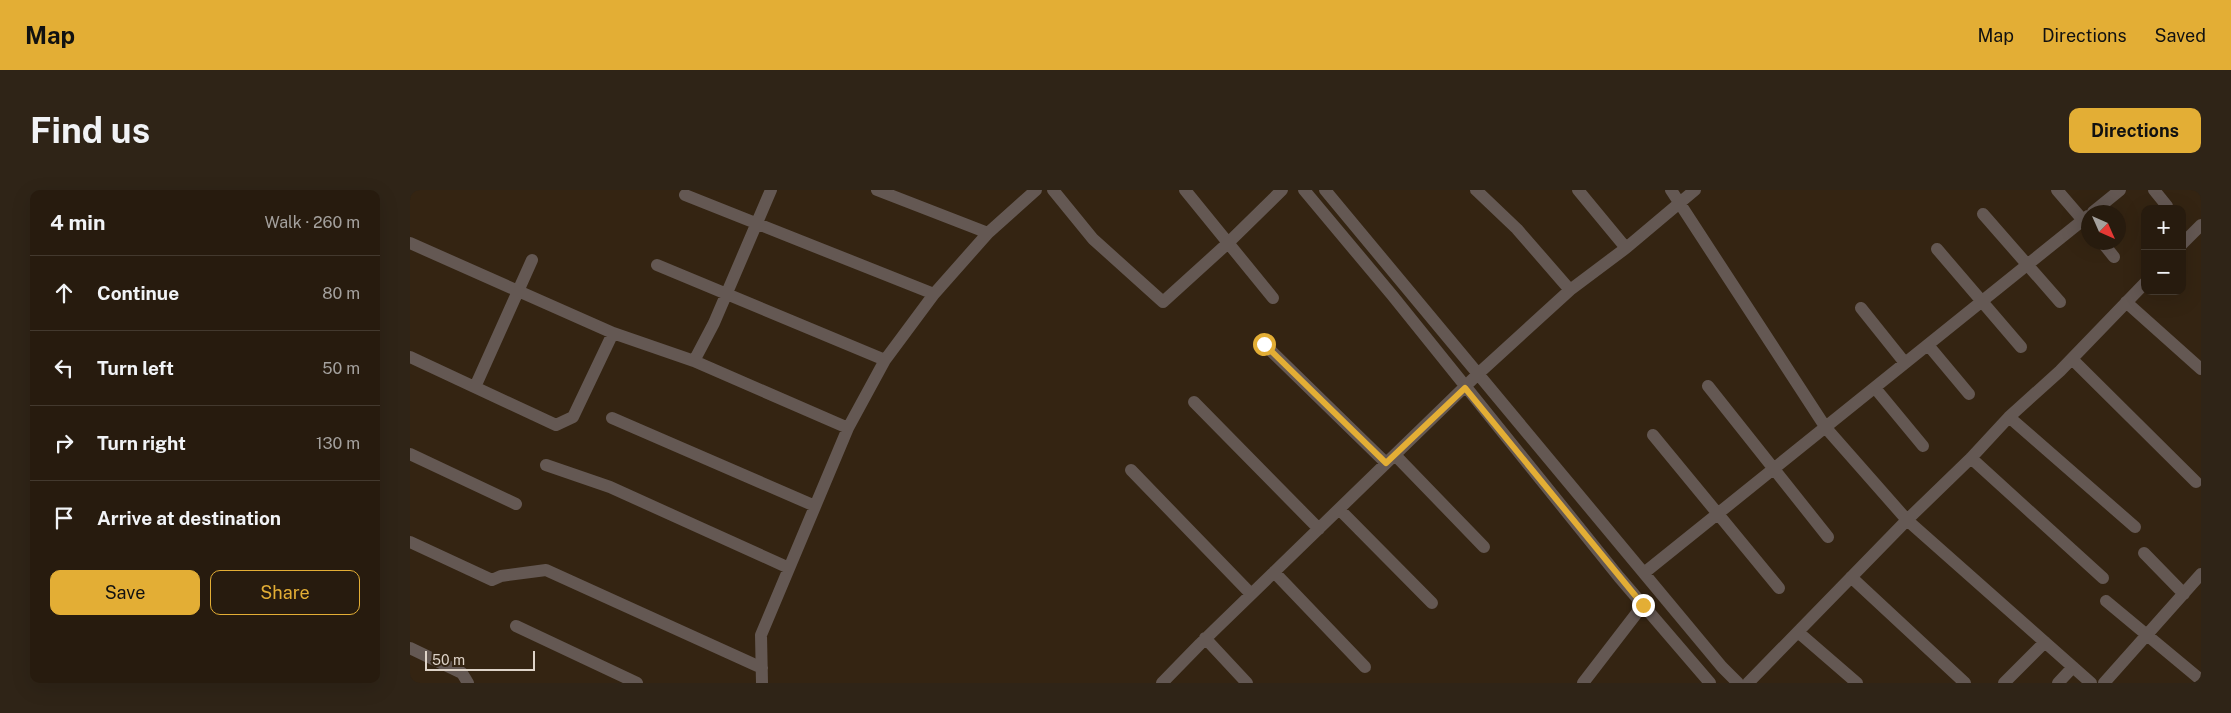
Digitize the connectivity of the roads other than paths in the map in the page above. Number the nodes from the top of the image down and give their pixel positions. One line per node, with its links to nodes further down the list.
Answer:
1 (771, 190): 22 (street)
2 (877, 190): 25 (street)
3 (1036, 190): 25 (street)
4 (1053, 190): 28 (street)
5 (1185, 190): 28 (street)
6 (1282, 190): 28 (street)
7 (1304, 190): 59 (street)
8 (1325, 190): 56 (street)
9 (1476, 190): 37 (street)
10 (1578, 190): 29 (street)
11 (1671, 190): 17 (street)
12 (1695, 190): 17 (street)
13 (2057, 190): 20 (street)
14 (2120, 190): 18 (street)
15 (2154, 190): 19 (street)
16 (685, 195): 22 (street)
17 (1679, 203): 29 (street); 66 (street)
18 (2103, 205)
19 (2166, 205)
20 (2081, 212)
21 (1983, 214): 34 (street)
22 (757, 223): 39 (street); 40 (street)
23 (2081, 224): 34 (street)
24 (2201, 225): 26 (street)
25 (988, 233): 40 (street)
26 (2186, 240)
27 (410, 243): 38 (street)
28 (1228, 243): 41 (street)
29 (1626, 248): 37 (street)
30 (1937, 249): 42 (street)
31 (2108, 250): 32 (street)
32 (2114, 257)
33 (532, 260): 38 (street)
34 (2028, 265): 42 (street); 43 (street)
35 (657, 266): 39 (street)
36 (2141, 287): 44 (street)
37 (1570, 290): 56 (street)
38 (518, 291): 46 (street); 58 (street)
39 (726, 293): 52 (street); 53 (street)
40 (934, 294): 52 (street)
41 (1273, 298)
42 (1982, 302): 48 (street); 49 (street)
43 (2060, 302)
44 (2126, 302): 51 (street); 55 (street)
45 (1861, 308): 54 (street)
46 (613, 333): 53 (street); 58 (street)
47 (1264, 344): 71 (street)
48 (1928, 345): 54 (street); 61 (street)
49 (2021, 347)
50 (410, 357): 58 (street)
51 (2072, 359): 63 (street); 75 (street)
52 (885, 360): 65 (street)
53 (694, 361): 65 (street)
54 (1906, 362): 60 (street)
55 (2201, 369)
56 (1479, 373): 59 (street); 89 (street)
57 (1708, 386): 73 (street)
58 (475, 387)
59 (1465, 388): 71 (street); 98 (street)
60 (1875, 388): 66 (street); 68 (street)
61 (1970, 394)
62 (1194, 402): 82 (street)
63 (2009, 417): 70 (street); 81 (street)
64 (612, 418): 77 (street)
65 (848, 428): 77 (street)
66 (1826, 428): 73 (street); 80 (street)
67 (1653, 435): 79 (street)
68 (1923, 446)
69 (410, 454): 76 (street)
70 (1971, 458): 80 (street); 91 (street)
71 (1390, 459): 78 (street); 85 (street)
72 (546, 465): 87 (street)
73 (1774, 469): 79 (street); 83 (street)
74 (1131, 470): 94 (street)
75 (2196, 482)
76 (516, 504)
77 (815, 506): 87 (street)
78 (1338, 509): 82 (street); 97 (street)
79 (1718, 513): 89 (street); 93 (street)
80 (1907, 520): 90 (street); 103 (street)
81 (2135, 527)
82 (1319, 528): 88 (street)
83 (1828, 537)
84 (410, 542): 107 (street)
85 (1484, 547)
86 (2144, 553): 95 (street)
87 (789, 568): 107 (street)
88 (1274, 572): 94 (street); 105 (street)
89 (1644, 573): 116 (street)
90 (1851, 577): 100 (street); 119 (street)
91 (2103, 578)
92 (2199, 579): 95 (street)
93 (1780, 588)
94 (1251, 594): 102 (street)
95 (2184, 594): 101 (street)
96 (2106, 601): 101 (street)
97 (1432, 603)
98 (1643, 605): 114 (street); 115 (street)
99 (516, 626): 110 (street)
100 (1798, 632): 117 (street); 118 (street)
101 (2148, 636): 108 (street); 123 (street)
102 (1205, 638): 112 (street); 113 (street)
103 (2045, 642): 106 (street); 120 (street)
104 (410, 648): 109 (street)
105 (1365, 667)
106 (2072, 667): 121 (street); 122 (street)
107 (762, 668): 111 (street)
108 (2201, 680)
109 (468, 683)
110 (637, 683)
111 (762, 683)
112 (1162, 683)
113 (1248, 683)
114 (1583, 683)
115 (1710, 683)
116 (1738, 683)
117 (1748, 683)
118 (1856, 683)
119 (1965, 683)
120 (2004, 683)
121 (2058, 683)
122 (2091, 683)
123 (2104, 683)

